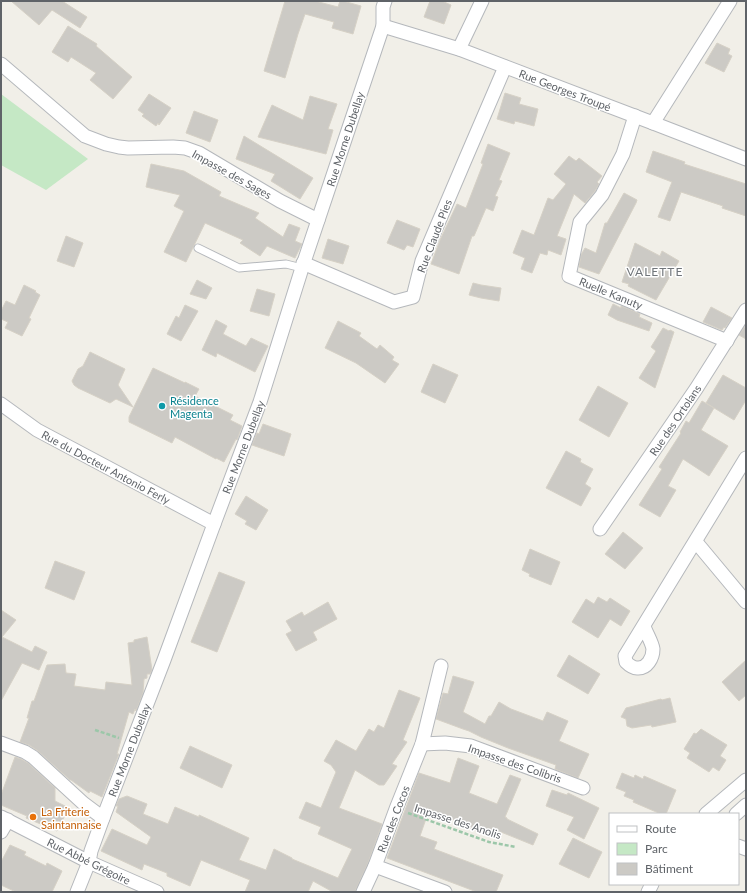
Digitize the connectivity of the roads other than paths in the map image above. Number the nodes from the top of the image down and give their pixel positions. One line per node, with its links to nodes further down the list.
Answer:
1 (385, 1): 4 (street, Rue Morne Dubellay)
2 (482, 1): 5 (street)
3 (730, 1): 9 (street)
4 (383, 26): 5 (street, Rue Georges Troupé); 11 (street, Rue Morne Dubellay)
5 (459, 49): 7 (street, Rue Georges Troupé)
6 (1, 64): 11 (street, Impasse des Sages)
7 (505, 67): 8 (street, Rue Georges Troupé); 13 (street, Rue Claude Pies)
8 (635, 116): 9 (street, Rue Georges Troupé); 15 (street, Ruelle Kanuty)
9 (653, 123): 10 (street, Rue Georges Troupé)
10 (746, 159)
11 (318, 220): 13 (street, Rue Morne Dubellay)
12 (198, 248): 13 (lane)
13 (302, 266): 18 (street, Rue Morne Dubellay)
14 (746, 310): 15 (street, Rue des Ortolans)
15 (727, 341): 19 (street, Rue des Ortolans)
16 (1, 404): 18 (street, Rue du Docteur Antonio Ferly)
17 (746, 458): 20 (street)
18 (214, 524): 32 (street, Rue Morne Dubellay)
19 (600, 529)
20 (696, 542): 21 (street); 22 (street)
21 (746, 602)
22 (644, 626)
23 (441, 666): 25 (street, Rue des Cocos)
24 (1, 744): 32 (street)
25 (422, 744): 27 (street, Impasse des Colibris); 35 (street, Rue des Cocos)
26 (746, 780): 29 (street)
27 (583, 788)
28 (746, 805): 30 (street)
29 (707, 813)
30 (737, 813)
31 (4, 818): 33 (street); 34 (street, Rue Abbé Grégoire)
32 (103, 818): 34 (street, Rue Morne Dubellay)
33 (1, 832)
34 (88, 862): 36 (street, Rue Morne Dubellay); 37 (street, Rue Abbé Grégoire)
35 (375, 866): 38 (street, Rue des Cocos); 39 (street)
36 (77, 892)
37 (157, 892)
38 (363, 892)
39 (445, 892)

